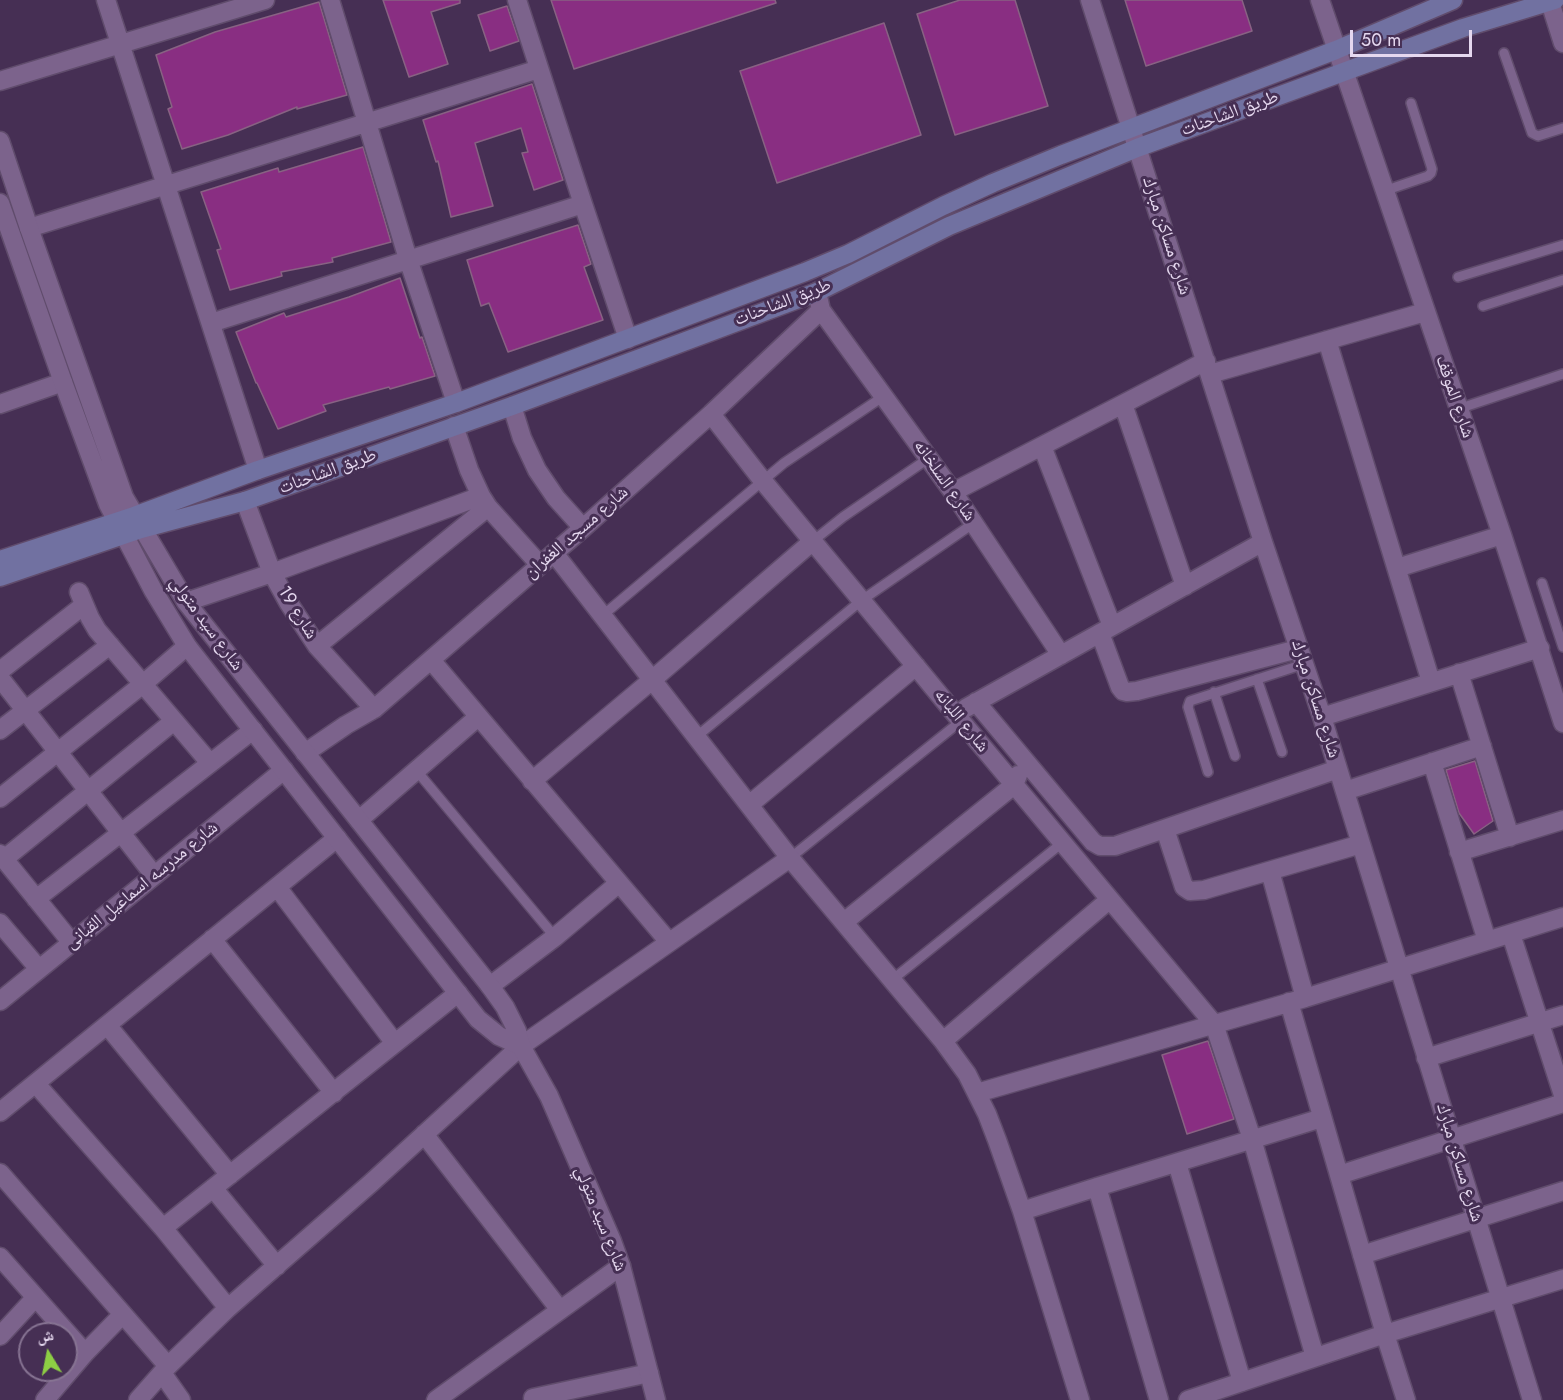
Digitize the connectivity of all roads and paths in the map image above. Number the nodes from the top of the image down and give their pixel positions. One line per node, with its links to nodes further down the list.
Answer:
1 (106, 0): 12 (street)
2 (265, 0): 12 (street)
3 (330, 0): 19 (street)
4 (517, 0): 15 (street)
5 (1090, 0): 21 (street, شارع مساكن مبارك)
6 (1320, 0): 13 (street, شارع الموقف)
7 (1452, 1): 10 (main road); 13 (main road, طريق الشاحنات)
8 (1552, 1): 9 (main road, طريق الشاحنات); 11 (street)
9 (1506, 6): 10 (main road, طريق الشاحنات)
10 (1463, 28): 16 (main road, طريق الشاحنات)
11 (1563, 43)
12 (122, 45): 17 (street); 24 (street)
13 (1336, 50): 16 (street, شارع الموقف); 21 (main road, طريق الشاحنات)
14 (1504, 53): 20 (lane)
15 (539, 69): 19 (street); 27 (street)
16 (1344, 73): 23 (main road, طريق الشاحنات); 25 (street, شارع الموقف)
17 (0, 81)
18 (1411, 103): 25 (lane)
19 (367, 123): 24 (street); 31 (street)
20 (1563, 128)
21 (1131, 129): 23 (street, شارع مساكن مبارك); 39 (main road, طريق الشاحنات)
22 (0, 141): 28 (street, شارع سيد متولي)
23 (1137, 148): 34 (main road, طريق الشاحنات); 41 (street, شارع مساكن مبارك)
24 (167, 186): 28 (street); 38 (street)
25 (1384, 190): 37 (street, شارع الموقف)
26 (0, 203): 29 (street, شارع سيد متولي)
27 (583, 204): 31 (street); 39 (street)
28 (29, 228): 59 (street, شارع سيد متولي)
29 (6, 242): 43 (street, شارع سيد متولي)
30 (1563, 245): 32 (lane)
31 (408, 259): 38 (street); 45 (street)
32 (1458, 277)
33 (1563, 279): 35 (lane)
34 (817, 292): 36 (street); 48 (main road, طريق الشاحنات)
35 (1483, 306)
36 (821, 310): 44 (street, شارع السلخانه); 50 (street, شارع مسجد الغفران)
37 (1425, 312): 40 (street); 49 (street, شارع الموقف)
38 (211, 323): 54 (street)
39 (628, 339): 45 (main road, طريق الشاحنات)
40 (1327, 340): 41 (street); 69 (street)
41 (1208, 367): 47 (street); 65 (street, شارع مساكن مبارك)
42 (1563, 374): 49 (lane)
43 (63, 382): 46 (street); 61 (street, شارع سيد متولي)
44 (884, 396): 53 (street, شارع السلخانه); 55 (lane)
45 (456, 403): 54 (main road, طريق الشاحنات)
46 (0, 404)
47 (1123, 404): 52 (street); 73 (street)
48 (512, 406): 51 (main road, طريق الشاحنات); 62 (street)
49 (1458, 410): 63 (street, شارع الموقف)
50 (711, 414): 55 (street, شارع اللبانه); 62 (street, شارع مسجد الغفران)
51 (454, 426): 57 (main road, طريق الشاحنات); 58 (street)
52 (1042, 446): 56 (street); 79 (street)
53 (929, 458): 56 (street, شارع السلخانه); 64 (lane)
54 (258, 470): 59 (main road, طريق الشاحنات)
55 (763, 481): 64 (street, شارع اللبانه); 77 (lane)
56 (954, 492): 60 (street, شارع السلخانه)
57 (245, 501): 59 (main road, طريق الشاحنات); 70 (street, شارع 19)
58 (484, 502): 68 (street); 70 (street); 82 (street)
59 (138, 522): 61 (main road, طريق الشاحنات); 75 (street, شارع سيد متولي)
60 (974, 523): 74 (lane); 85 (street, شارع السلخانه)
61 (120, 528): 67 (main road, طريق الشاحنات); 71 (main road, طريق الشاحنات); 81 (street, شارع سيد متولي)
62 (583, 528): 66 (street, شارع مسجد الغفران)
63 (1502, 535): 69 (street); 84 (street, شارع الموقف)
64 (813, 541): 74 (street, شارع اللبانه); 93 (street)
65 (1263, 542): 73 (street); 86 (street, شارع مساكن مبارك)
66 (554, 553): 68 (street, شارع مسجد الغفران); 77 (street)
67 (0, 560)
68 (540, 565): 87 (street, شارع مسجد الغفران)
69 (1396, 568): 94 (street)
70 (272, 573): 75 (street); 82 (street, شارع 19)
71 (0, 577)
72 (1542, 583): 78 (lane)
73 (1185, 586): 79 (street)
74 (862, 600): 88 (street, شارع اللبانه); 107 (lane)
75 (186, 602): 111 (street, شارع سيد متولي)
76 (1563, 614): 78 (lane)
77 (602, 616): 93 (street)
78 (1553, 617): 83 (lane)
79 (1106, 630): 85 (street); 86 (street)
80 (110, 645): 89 (street); 95 (street); 99 (street)
81 (187, 646): 95 (street); 106 (street, شارع سيد متولي)
82 (317, 646): 98 (street, شارع 19)
83 (1563, 647)
84 (1540, 648): 90 (street); 104 (street, شارع الموقف)
85 (1061, 655): 97 (street)
86 (1301, 656): 92 (lane); 102 (street, شارع مساكن مبارك)
87 (430, 660): 98 (street, شارع مسجد الغفران); 100 (street)
88 (916, 666): 101 (street, شارع اللبانه); 125 (street)
89 (0, 671)
90 (1459, 674): 94 (street); 108 (street)
91 (0, 678): 99 (street)
92 (1257, 679): 96 (lane); 110 (lane)
93 (652, 680): 107 (street); 120 (street)
94 (1431, 682): 102 (street)
95 (143, 684): 103 (street); 109 (street)
96 (1214, 692): 112 (lane); 119 (lane)
97 (976, 702): 101 (street); 113 (street)
98 (374, 709): 111 (street, شارع مسجد الغفران)
99 (25, 710): 105 (street); 109 (street)
100 (478, 717): 118 (street); 120 (street)
101 (958, 717): 121 (street, شارع اللبانه); 136 (lane)
102 (1322, 717): 116 (street, شارع مساكن مبارك)
103 (174, 721): 115 (street); 122 (street)
104 (1563, 723)
105 (0, 730)
106 (253, 730): 115 (street); 117 (street, شارع سيد متولي)
107 (696, 737): 125 (street)
108 (1482, 746): 114 (street); 130 (street)
109 (57, 751): 122 (street); 124 (street)
110 (1282, 752)
111 (305, 753): 126 (street, شارع سيد متولي)
112 (1235, 756)
113 (1024, 760): 121 (street); 128 (street)
114 (1432, 762): 123 (street); 134 (street)
115 (210, 763): 129 (street)
116 (1338, 769): 123 (street, شارع مساكن مبارك); 128 (street)
117 (284, 770): 131 (street, شارع سيد متولي); 138 (street, شارع مدرسه اسماعيل القبانى)
118 (416, 771): 126 (street); 147 (lane)
119 (1208, 772)
120 (532, 781): 139 (street)
121 (1014, 785): 132 (street, شارع اللبانه); 144 (street)
122 (88, 791): 129 (street); 135 (street)
123 (1345, 791): 133 (street, شارع مساكن مبارك)
124 (0, 798)
125 (749, 805): 136 (street)
126 (358, 820): 155 (street, شارع سيد متولي)
127 (1563, 820): 130 (street)
128 (1165, 829): 137 (street)
129 (121, 833): 138 (street); 141 (street)
130 (1510, 837): 134 (street)
131 (337, 838): 140 (street); 156 (street, شارع سيد متولي)
132 (1062, 843): 142 (street, شارع اللبانه); 154 (lane)
133 (1361, 844): 137 (street); 153 (street, شارع مساكن مبارك)
134 (1459, 852): 149 (street)
135 (2, 856): 141 (street)
136 (790, 858): 144 (street); 150 (street)
137 (1270, 871): 157 (street)
138 (154, 876): 151 (street, شارع مدرسه اسماعيل القبانى)
139 (619, 883): 147 (street); 150 (street)
140 (277, 887): 148 (street); 164 (street)
141 (36, 899): 151 (street)
142 (1109, 900): 161 (street, شارع اللبانه); 163 (street)
143 (1563, 917): 146 (street)
144 (844, 922): 154 (street)
145 (0, 923): 152 (street)
146 (1511, 934): 149 (street); 160 (street)
147 (555, 937): 155 (street)
148 (212, 939): 162 (street); 168 (street)
149 (1487, 941): 153 (street)
150 (669, 942): 165 (street)
151 (72, 943): 152 (street, شارع مدرسه اسماعيل القبانى)
152 (39, 969): 158 (street, شارع مدرسه اسماعيل القبانى)
153 (1399, 969): 157 (street); 166 (street, شارع مساكن مبارك)
154 (892, 980): 163 (street)
155 (490, 986): 165 (street, شارع سيد متولي)
156 (458, 993): 164 (street); 165 (street, شارع سيد متولي)
157 (1297, 1000): 161 (street); 173 (street)
158 (0, 1002)
159 (1563, 1015): 160 (street)
160 (1540, 1022): 166 (street); 170 (street)
161 (1214, 1024): 169 (street); 175 (street)
162 (107, 1026): 167 (street); 179 (street)
163 (943, 1041): 169 (street)
164 (394, 1042): 168 (street)
165 (521, 1046): 174 (street); 190 (street, شارع سيد متولي)
166 (1426, 1058): 176 (street, شارع مساكن مبارك)
167 (36, 1084): 172 (street); 186 (street)
168 (334, 1092): 179 (street)
169 (977, 1093): 184 (street)
170 (1563, 1095)
171 (1563, 1103): 176 (street)
172 (0, 1112)
173 (1322, 1118): 175 (street); 180 (street)
174 (424, 1134): 189 (street); 195 (street)
175 (1252, 1139): 177 (street); 200 (street)
176 (1451, 1139): 180 (street); 185 (street, شارع مساكن مبارك)
177 (1177, 1163): 181 (street); 203 (street)
178 (0, 1173): 196 (street)
179 (230, 1175): 182 (street)
180 (1339, 1175): 187 (street)
181 (1097, 1187): 184 (street); 211 (street)
182 (213, 1188): 186 (street); 189 (street)
183 (1563, 1191): 185 (street)
184 (1022, 1211): 210 (street)
185 (1476, 1218): 187 (street); 193 (street, شارع مساكن مبارك)
186 (163, 1228): 194 (street)
187 (1362, 1255): 197 (street)
188 (0, 1257): 192 (street)
189 (277, 1266): 194 (street)
190 (621, 1266): 195 (street); 202 (street, شارع سيد متولي)
191 (1563, 1279): 193 (street)
192 (35, 1298): 198 (street); 199 (street)
193 (1500, 1298): 197 (street); 214 (street, شارع مساكن مبارك)
194 (228, 1308): 201 (street)
195 (560, 1310): 208 (street)
196 (123, 1314): 199 (street); 201 (street)
197 (1385, 1334): 200 (street); 213 (street)
198 (0, 1336)
199 (85, 1353): 205 (street)
200 (1315, 1358): 203 (street)
201 (165, 1369): 206 (street); 207 (street)
202 (649, 1372): 204 (street); 209 (street, شارع سيد متولي)
203 (1242, 1382): 212 (street)
204 (533, 1398)
205 (45, 1400)
206 (138, 1400)
207 (181, 1400)
208 (436, 1400)
209 (656, 1400)
210 (1080, 1400)
211 (1159, 1400)
212 (1188, 1400)
213 (1406, 1400)
214 (1532, 1400)

